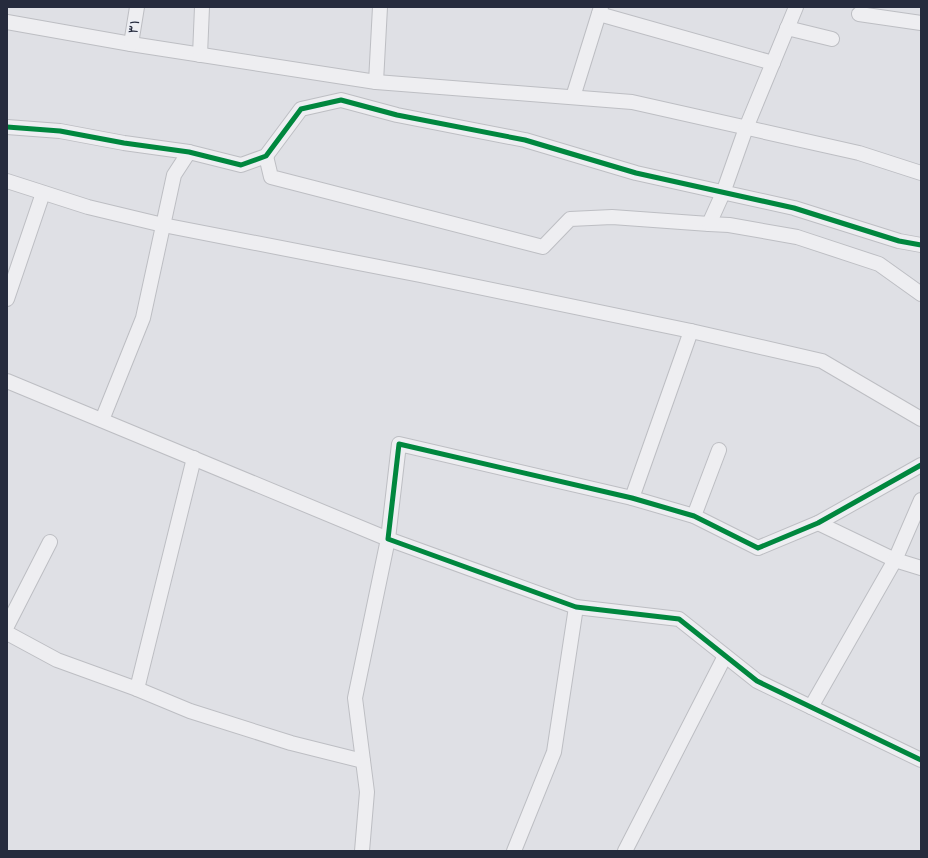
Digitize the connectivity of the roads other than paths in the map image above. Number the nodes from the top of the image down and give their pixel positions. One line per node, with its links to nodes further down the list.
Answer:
1 (136, 7): 11 (street, ۳۱)
2 (202, 7): 12 (street)
3 (380, 7): 14 (street)
4 (796, 7): 9 (street)
5 (600, 10): 13 (street); 15 (street)
6 (859, 14): 8 (street)
7 (7, 22): 11 (street)
8 (921, 24)
9 (787, 28): 10 (street); 13 (street)
10 (832, 39)
11 (131, 44): 12 (street)
12 (200, 55): 14 (street)
13 (773, 63): 17 (street)
14 (376, 82): 15 (street)
15 (573, 97): 17 (street)
16 (7, 127): 18 (street)
17 (746, 128): 20 (street); 23 (street)
18 (189, 152): 19 (street); 25 (street)
19 (266, 156): 23 (street); 24 (street)
20 (921, 173)
21 (7, 180): 22 (street)
22 (43, 193): 25 (street); 28 (street)
23 (723, 193): 24 (street); 26 (street)
24 (709, 224): 27 (street)
25 (164, 225): 29 (street); 32 (street)
26 (921, 245)
27 (921, 294)
28 (7, 299)
29 (691, 331): 31 (street); 36 (street)
30 (7, 381): 32 (street)
31 (921, 419)
32 (102, 420): 34 (street)
33 (719, 450): 38 (street)
34 (194, 458): 40 (street); 48 (street)
35 (921, 465): 39 (street)
36 (632, 498): 38 (street); 40 (street)
37 (921, 500): 42 (street)
38 (694, 516): 39 (street)
39 (818, 524): 42 (street)
40 (388, 539): 44 (street); 51 (street)
41 (50, 542): 45 (street)
42 (895, 560): 43 (street); 49 (street)
43 (921, 568)
44 (576, 607): 47 (street); 53 (street)
45 (7, 626)
46 (7, 633): 48 (street)
47 (725, 656): 49 (street); 54 (street)
48 (137, 689): 51 (street)
49 (811, 707): 50 (street)
50 (921, 760)
51 (363, 761): 52 (street)
52 (362, 851)
53 (514, 851)
54 (626, 851)

